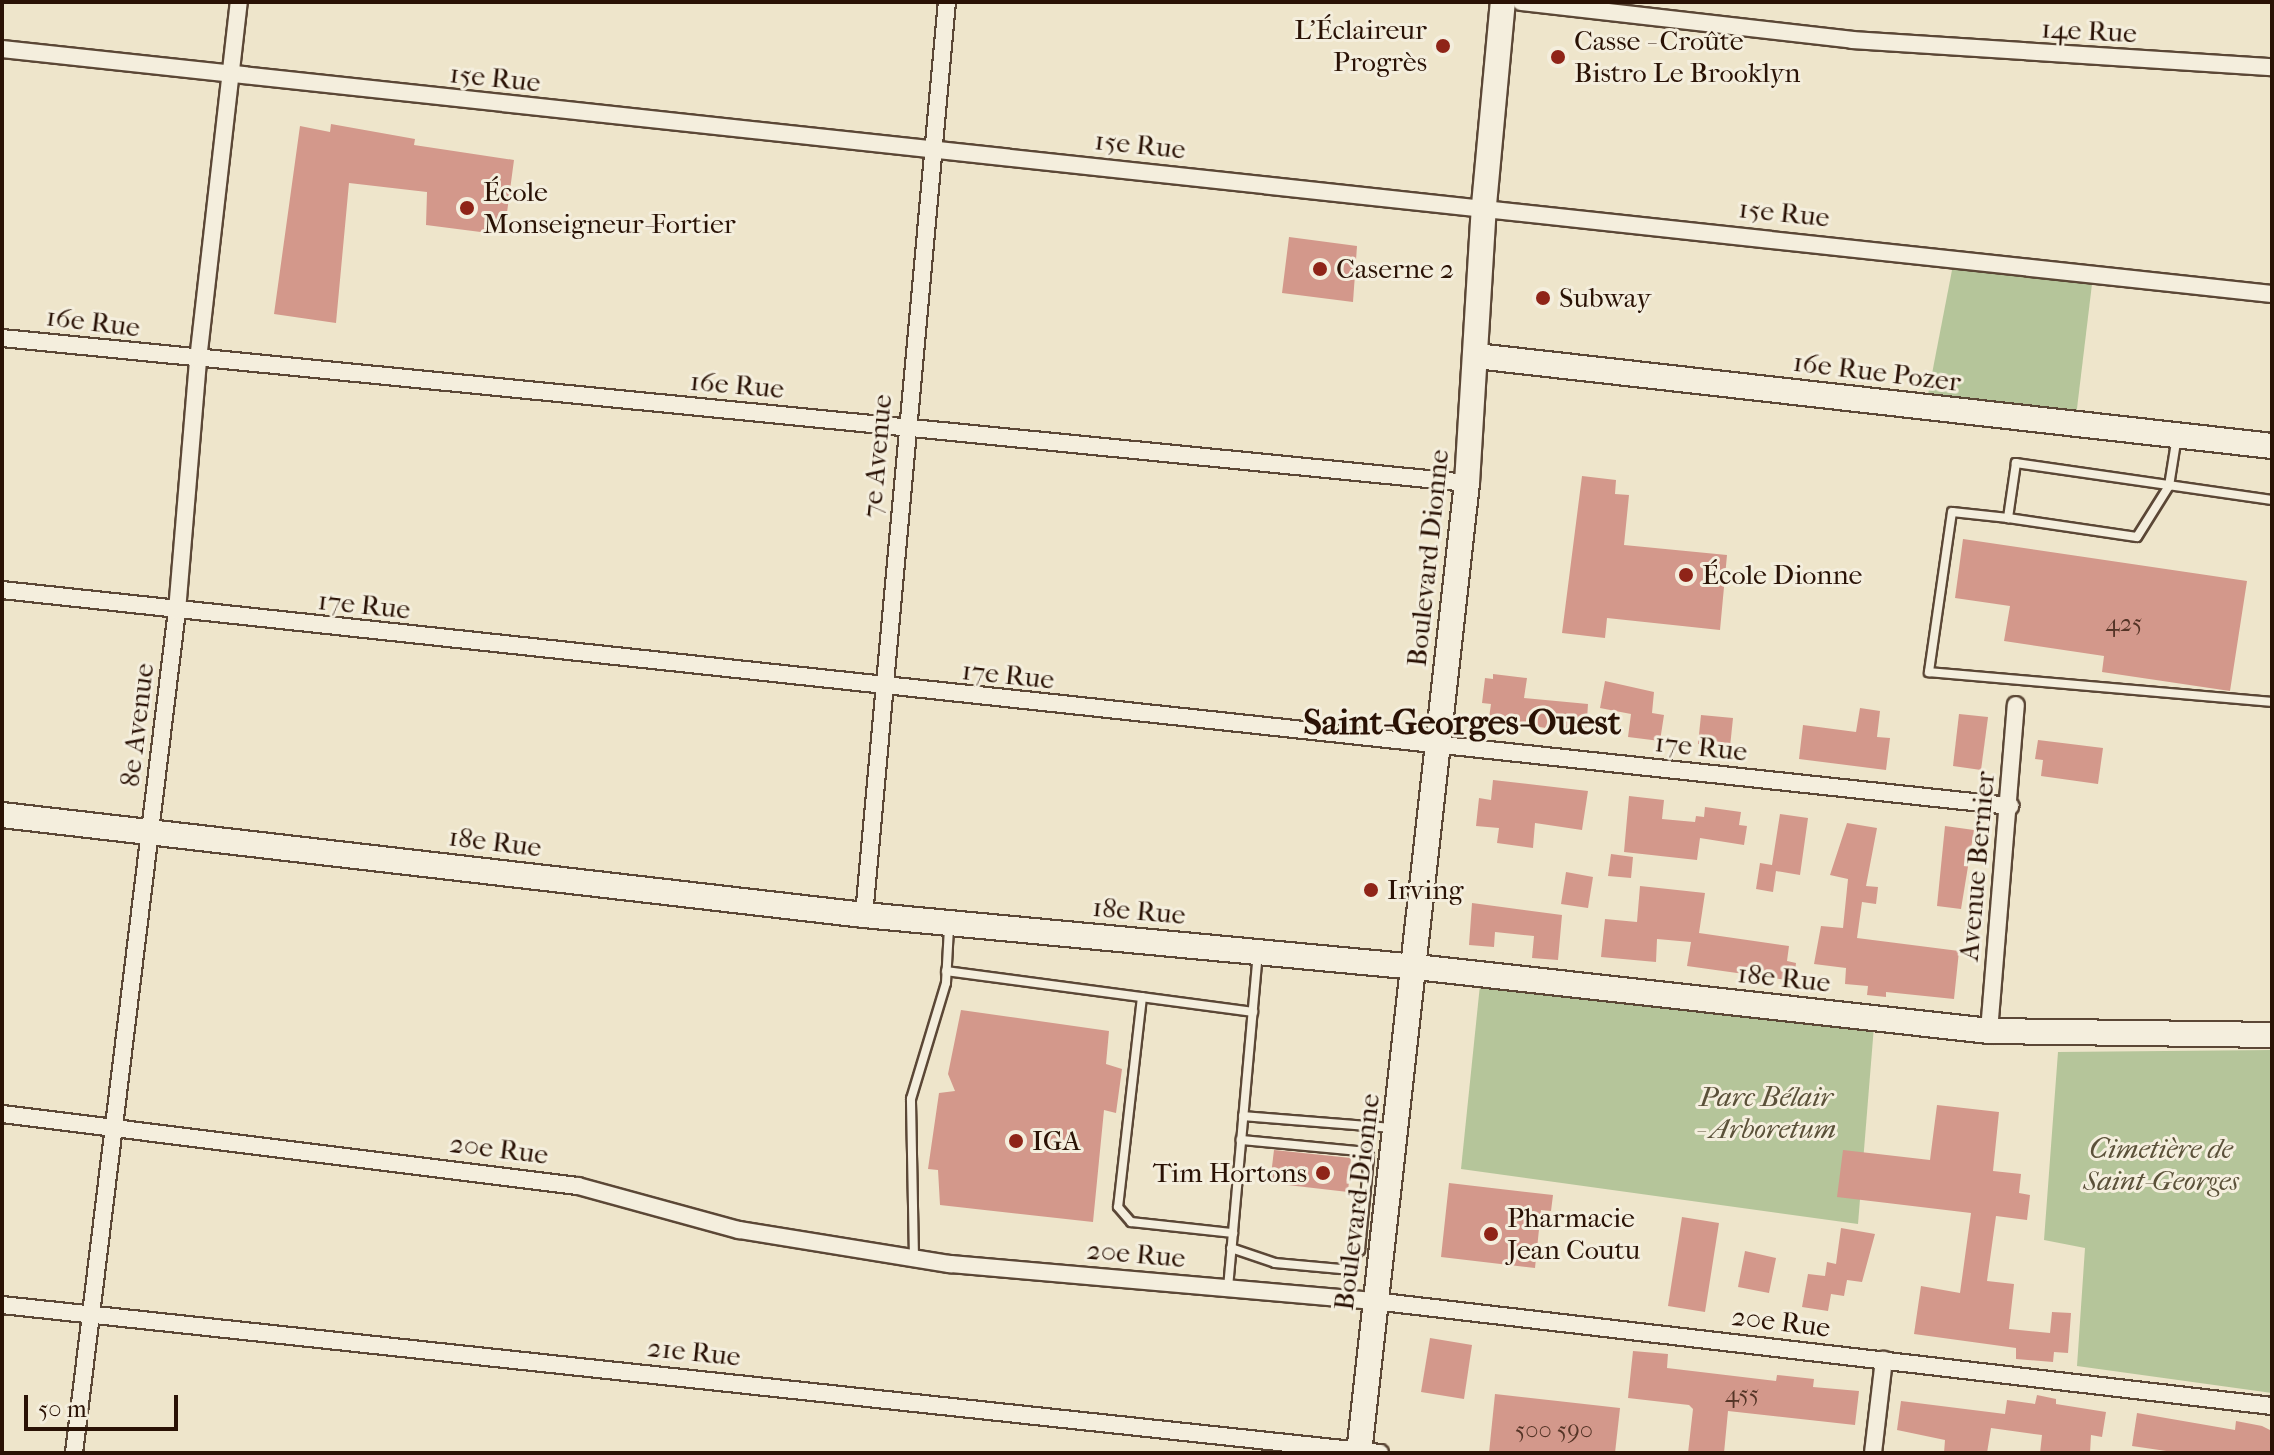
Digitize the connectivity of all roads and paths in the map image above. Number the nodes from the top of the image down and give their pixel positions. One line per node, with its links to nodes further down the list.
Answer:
1 (239, 2): 7 (street, 8e Avenue)
2 (947, 2): 8 (street, 7e Avenue)
3 (1503, 2): 9 (street, Boulevard Dionne)
4 (1521, 2): 6 (street, 14e Rue)
5 (2, 49): 7 (street, 15e Rue)
6 (2272, 67)
7 (231, 76): 8 (street, 15e Rue); 13 (street, 8e Avenue)
8 (932, 151): 9 (street, 15e Rue); 14 (street, 7e Avenue)
9 (1484, 205): 10 (street, 15e Rue); 12 (street, Boulevard Dionne)
10 (2272, 294)
11 (2, 338): 13 (street, 16e Rue)
12 (1476, 356): 15 (street, 16e Rue Pozer); 17 (street, Boulevard Dionne)
13 (198, 360): 14 (street, 16e Rue); 22 (street, 8e Avenue)
14 (905, 427): 17 (street, 16e Rue); 23 (street, 7e Avenue)
15 (2177, 436): 16 (street, 16e Rue Pozer); 18 (lane)
16 (2272, 446)
17 (1467, 483): 26 (street, Boulevard Dionne)
18 (2169, 486): 19 (lane); 20 (lane); 20 (lane)
19 (2272, 500)
20 (2008, 518): 24 (lane)
21 (2, 590): 22 (street, 17e Rue)
22 (177, 611): 23 (street, 17e Rue); 29 (street, 8e Avenue)
23 (885, 688): 26 (street, 17e Rue); 30 (street, 7e Avenue)
24 (2272, 702)
25 (2016, 705): 27 (street, Avenue Bernier)
26 (1439, 746): 27 (street, 17e Rue); 33 (street, Boulevard Dionne)
27 (2010, 806): 37 (street, Avenue Bernier)
28 (2, 815): 29 (street, 18e Rue)
29 (150, 833): 30 (street, 18e Rue); 41 (street, 8e Avenue)
30 (864, 915): 31 (street, 18e Rue)
31 (950, 923): 32 (street, 18e Rue); 34 (lane)
32 (1258, 952): 33 (street, 18e Rue); 36 (lane)
33 (1416, 967): 37 (street, 18e Rue); 42 (street, Boulevard Dionne)
34 (946, 971): 35 (lane); 46 (lane)
35 (1142, 997): 36 (lane); 44 (lane)
36 (1253, 1012): 40 (lane)
37 (1989, 1031): 38 (street, 18e Rue)
38 (2272, 1035)
39 (2, 1114): 41 (street, 20e Rue)
40 (1243, 1116): 42 (lane); 43 (lane)
41 (114, 1126): 46 (street, 20e Rue); 50 (street, 8e Avenue)
42 (1396, 1128): 48 (street, Boulevard Dionne)
43 (1241, 1140): 44 (lane); 45 (lane)
44 (1233, 1233): 45 (lane)
45 (1231, 1248): 47 (lane)
46 (914, 1258): 47 (street, 20e Rue)
47 (1227, 1288): 48 (street, 20e Rue)
48 (1374, 1301): 51 (street, 20e Rue); 53 (street, Boulevard Dionne)
49 (2, 1305): 50 (street, 21e Rue)
50 (91, 1315): 53 (street, 21e Rue); 54 (street, 8e Avenue)
51 (1884, 1360): 52 (street, 20e Rue); 55 (street)
52 (2272, 1406)
53 (1366, 1452)
54 (74, 1453)
55 (1873, 1453)

